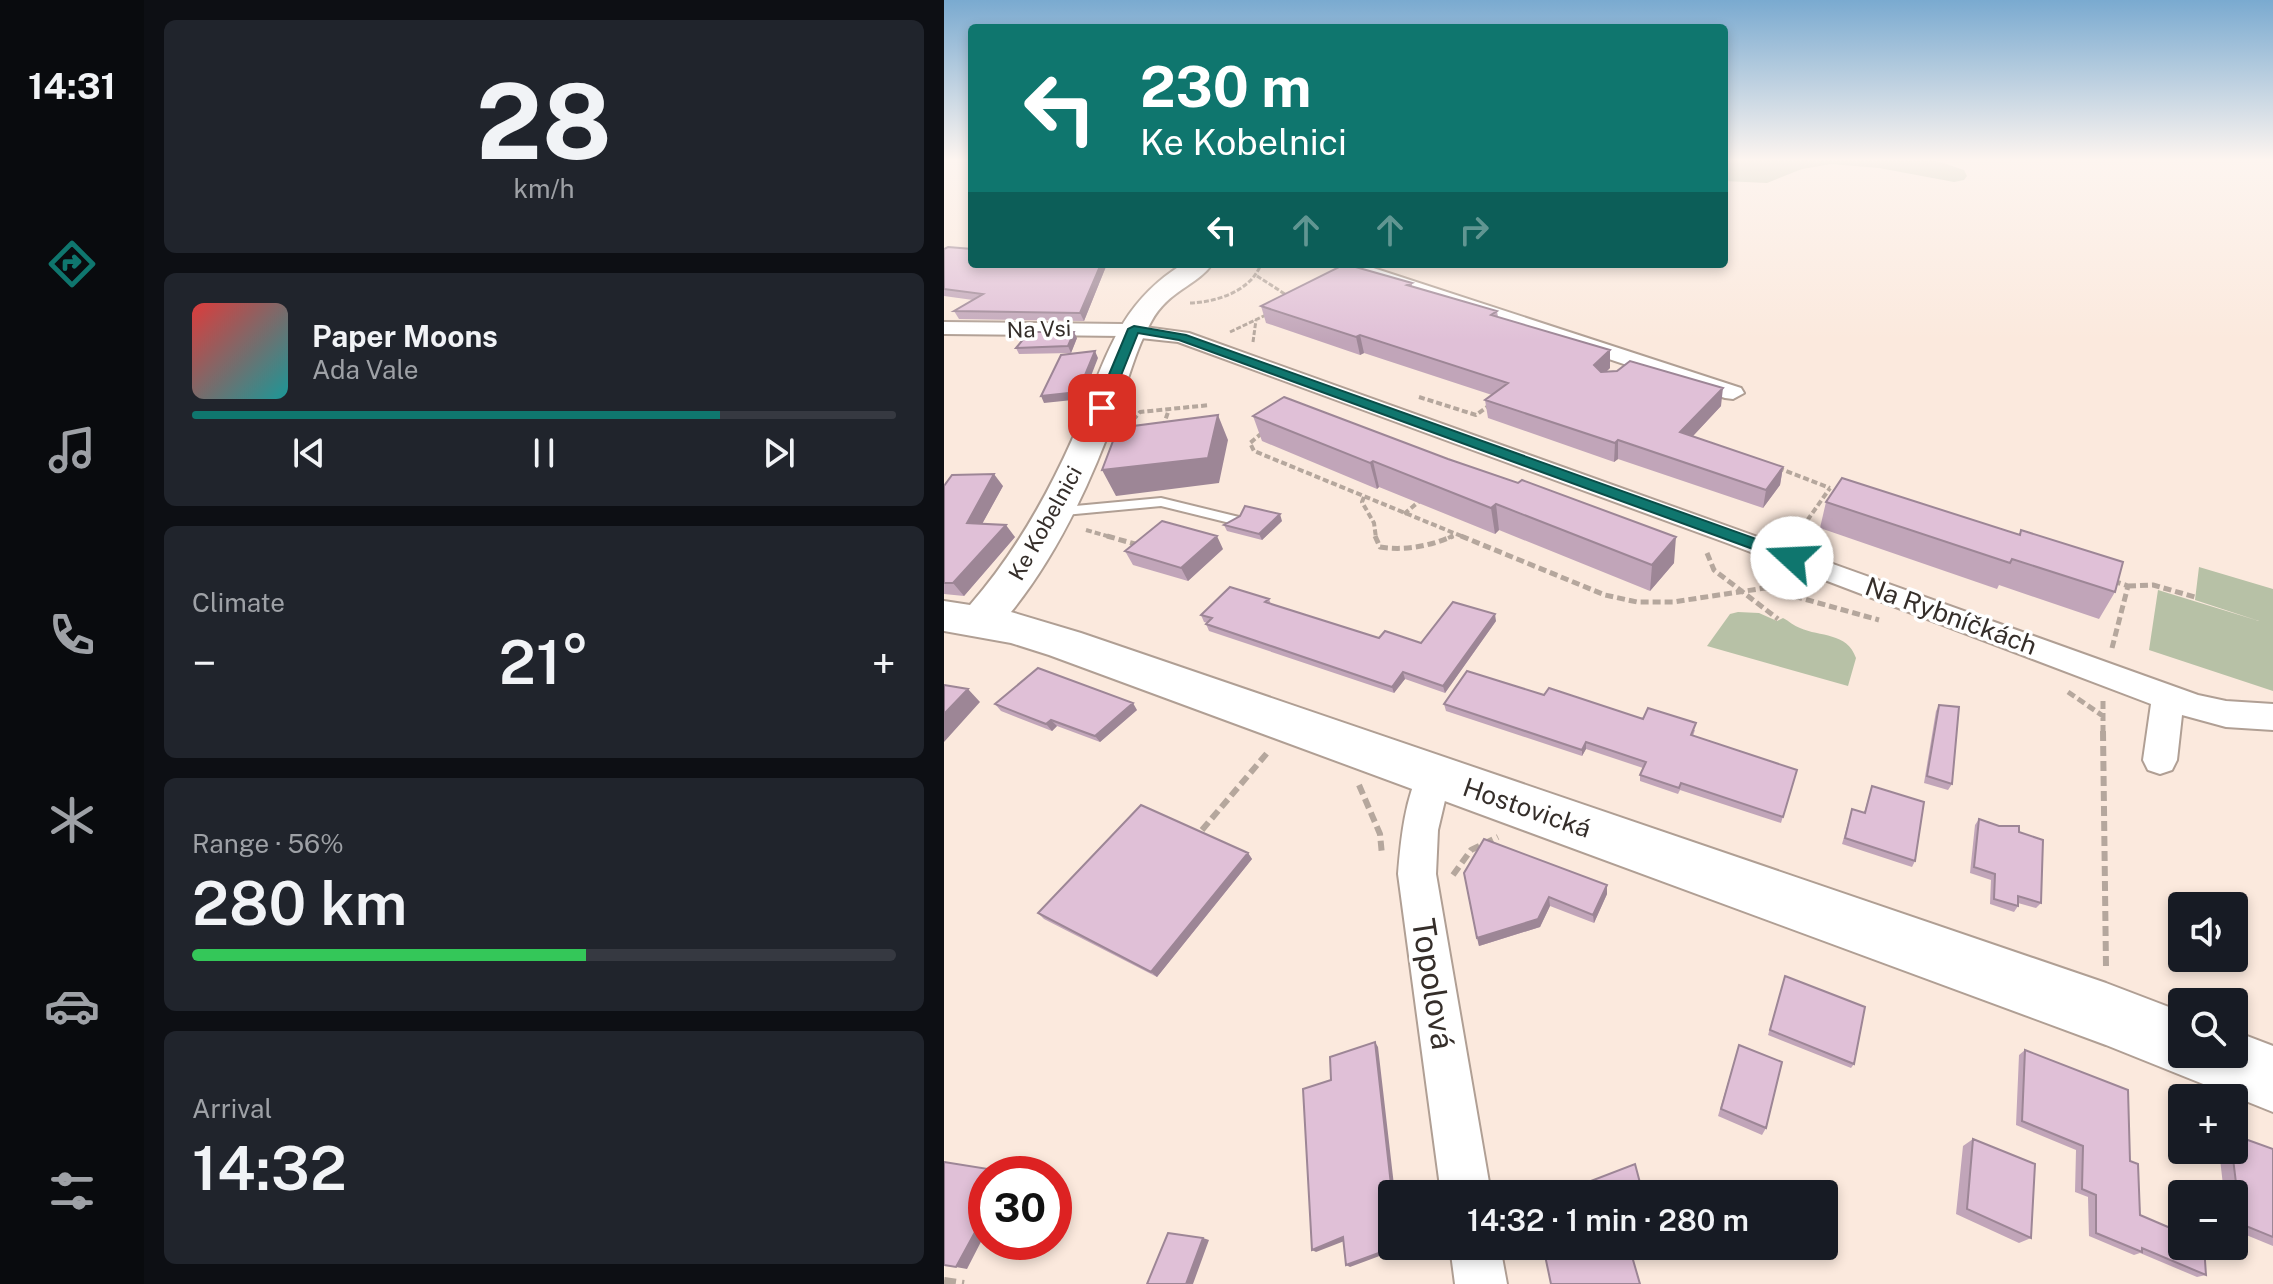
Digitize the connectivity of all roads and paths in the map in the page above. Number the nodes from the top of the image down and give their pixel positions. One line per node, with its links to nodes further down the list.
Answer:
1 (1196, 268): 7 (main road)
2 (1260, 268): 4 (path)
3 (1356, 268): 12 (street)
4 (1257, 276): 5 (path); 7 (path)
5 (1294, 301)
6 (1269, 313): 8 (path)
7 (1143, 315): 9 (street, Na Vsi); 10 (street, Na Rybníčkách); 28 (main road, Ke Kobelnici)
8 (1256, 319): 10 (path); 11 (path)
9 (944, 328)
10 (1204, 345): 18 (street, Na Rybníčkách)
11 (1253, 345)
12 (1636, 360): 13 (street); 14 (street)
13 (1618, 375)
14 (1733, 393)
15 (1496, 400): 18 (path)
16 (1210, 405): 17 (path)
17 (1169, 409): 19 (path); 21 (path)
18 (1393, 413): 41 (street, Na Rybníčkách)
19 (1131, 426)
20 (1273, 426): 25 (path)
21 (1162, 432)
22 (1771, 466): 23 (path)
23 (1830, 488): 24 (path); 31 (path)
24 (1845, 492)
25 (1364, 497): 27 (path); 30 (path)
26 (1424, 497): 27 (path)
27 (1404, 514): 30 (path)
28 (1066, 520): 29 (lane); 32 (path); 38 (main road, Ke Kobelnici)
29 (1234, 520)
30 (1455, 535): 36 (path)
31 (1796, 536)
32 (1135, 544)
33 (1707, 553): 36 (path)
34 (2113, 581): 35 (path)
35 (2128, 586): 37 (path); 41 (path)
36 (1743, 591): 39 (path); 40 (path)
37 (2195, 597)
38 (962, 618): 48 (main road, Hostovická)
39 (1778, 619)
40 (1893, 624)
41 (2107, 660): 43 (street, Na Rybníčkách); 44 (path)
42 (2066, 691): 44 (path)
43 (2168, 697): 45 (street, Na Rybníčkách); 47 (street)
44 (2103, 716): 50 (path)
45 (2273, 717)
46 (1270, 750): 49 (path)
47 (2160, 760)
48 (1434, 775): 50 (main road, Hostovická); 57 (street, Topolová)
49 (1202, 830)
50 (2106, 1014): 51 (main road, Hostovická); 52 (main road, Hostovická)
51 (2168, 1032)
52 (2168, 1038)
53 (2248, 1054): 54 (main road)
54 (2273, 1062)
55 (2244, 1068): 56 (main road)
56 (2273, 1079)
57 (1464, 1180)
58 (1477, 1260): 61 (street)
59 (944, 1281): 60 (path)
60 (964, 1284)
61 (1481, 1284)

